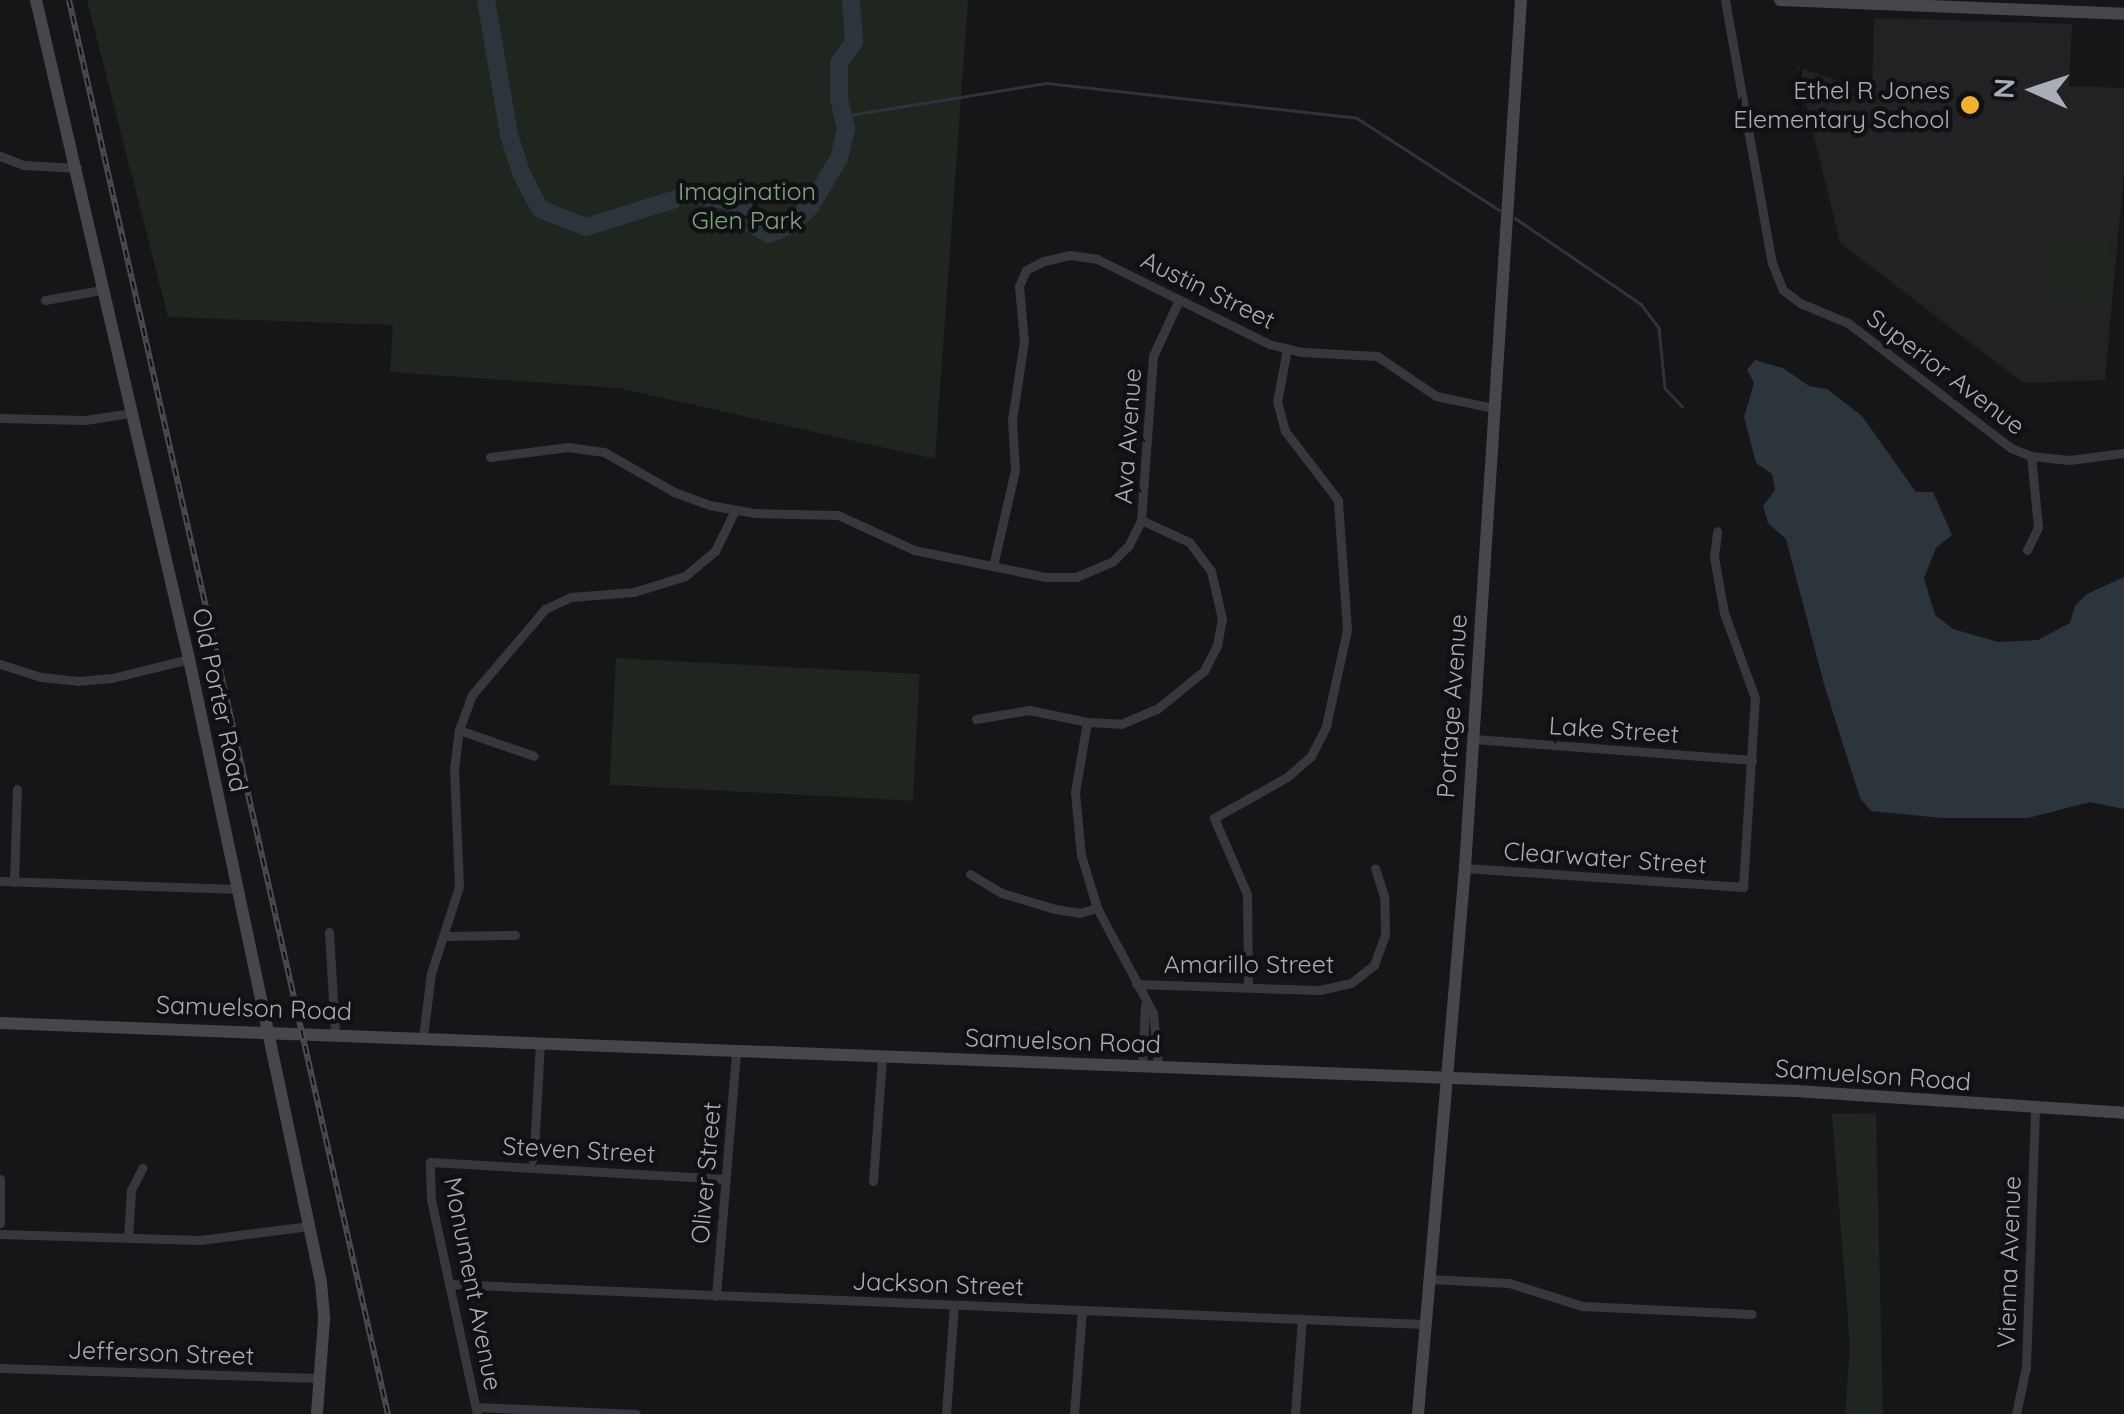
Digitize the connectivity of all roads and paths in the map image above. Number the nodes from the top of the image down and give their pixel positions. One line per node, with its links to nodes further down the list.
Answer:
1 (36, 0): 9 (street, Old Porter Road)
2 (1521, 0): 14 (street, Portage Avenue)
3 (1725, 0): 18 (street, Superior Avenue)
4 (1780, 0): 5 (street)
5 (1866, 2): 6 (street)
6 (2102, 7): 7 (street)
7 (2124, 14)
8 (0, 156): 9 (street)
9 (77, 168): 10 (street, Old Porter Road)
10 (102, 290): 11 (street); 15 (street, Old Porter Road)
11 (46, 300)
12 (1180, 300): 13 (street, Austin Street); 21 (street, Ava Avenue); 24 (street, Austin Street)
13 (1287, 349): 14 (street, Austin Street); 45 (street)
14 (1493, 408): 30 (street, Portage Avenue)
15 (131, 413): 16 (street); 25 (street, Old Porter Road)
16 (0, 418)
17 (2124, 453): 18 (street)
18 (2030, 456): 23 (street)
19 (490, 458): 20 (street)
20 (735, 510): 24 (street); 29 (street)
21 (1141, 520): 24 (street); 28 (street)
22 (1717, 531): 32 (street)
23 (2026, 550)
24 (993, 566)
25 (189, 659): 26 (street); 39 (street, Old Porter Road)
26 (0, 664)
27 (976, 719): 28 (street)
28 (1087, 722): 40 (street)
29 (459, 730): 31 (street); 42 (street)
30 (1474, 739): 32 (street, Lake Street); 35 (street, Portage Avenue)
31 (534, 756)
32 (1752, 760): 35 (street, Clearwater Street)
33 (17, 790): 38 (street)
34 (1376, 868): 45 (street, Amarillo Street)
35 (1464, 868): 56 (street, Portage Avenue)
36 (970, 874): 40 (street)
37 (0, 882): 38 (street)
38 (14, 882): 39 (street)
39 (238, 889): 48 (street, Old Porter Road)
40 (1097, 908): 44 (street)
41 (329, 932): 49 (street)
42 (445, 936): 43 (street); 50 (street)
43 (515, 936)
44 (1136, 984): 45 (street, Amarillo Street); 46 (street)
45 (1248, 986)
46 (1146, 1005): 54 (street); 55 (street)
47 (0, 1023): 48 (street, Samuelson Road)
48 (269, 1030): 49 (street, Samuelson Road); 66 (street, Old Porter Road)
49 (335, 1033): 50 (street, Samuelson Road)
50 (423, 1038): 51 (street, Samuelson Road)
51 (540, 1042): 52 (street, Samuelson Road); 61 (street)
52 (736, 1053): 53 (street, Samuelson Road); 62 (street, Oliver Street)
53 (882, 1058): 54 (street, Samuelson Road); 64 (street)
54 (1142, 1066): 55 (street, Samuelson Road)
55 (1158, 1066): 56 (street, Samuelson Road)
56 (1448, 1078): 57 (street, Samuelson Road); 69 (street, Portage Avenue)
57 (2035, 1110): 58 (street, Samuelson Road); 86 (street, Vienna Avenue)
58 (2124, 1113)
59 (430, 1162): 61 (street, Steven Street); 70 (street, Monument Avenue)
60 (142, 1168): 68 (street)
61 (533, 1168): 62 (street, Steven Street)
62 (726, 1178): 71 (street, Oliver Street)
63 (0, 1179): 65 (street)
64 (873, 1180)
65 (0, 1223)
66 (309, 1226): 68 (street); 78 (street, Old Porter Road)
67 (0, 1234): 68 (street)
68 (128, 1238)
69 (1428, 1279): 74 (street); 76 (street, Portage Avenue)
70 (449, 1284): 71 (street, Jackson Street); 79 (street, Monument Avenue)
71 (716, 1296): 72 (street, Jackson Street)
72 (954, 1305): 73 (street, Jackson Street); 82 (street)
73 (1082, 1310): 75 (street, Jackson Street); 83 (street)
74 (1752, 1314)
75 (1302, 1318): 76 (street, Jackson Street); 84 (street)
76 (1424, 1324): 85 (street, Portage Avenue)
77 (0, 1368): 78 (street, Jefferson Street)
78 (320, 1378): 80 (street, Old Porter Road)
79 (477, 1411): 81 (street)
80 (317, 1414)
81 (636, 1414)
82 (946, 1414)
83 (1074, 1414)
84 (1295, 1414)
85 (1418, 1414)
86 (2016, 1414)

